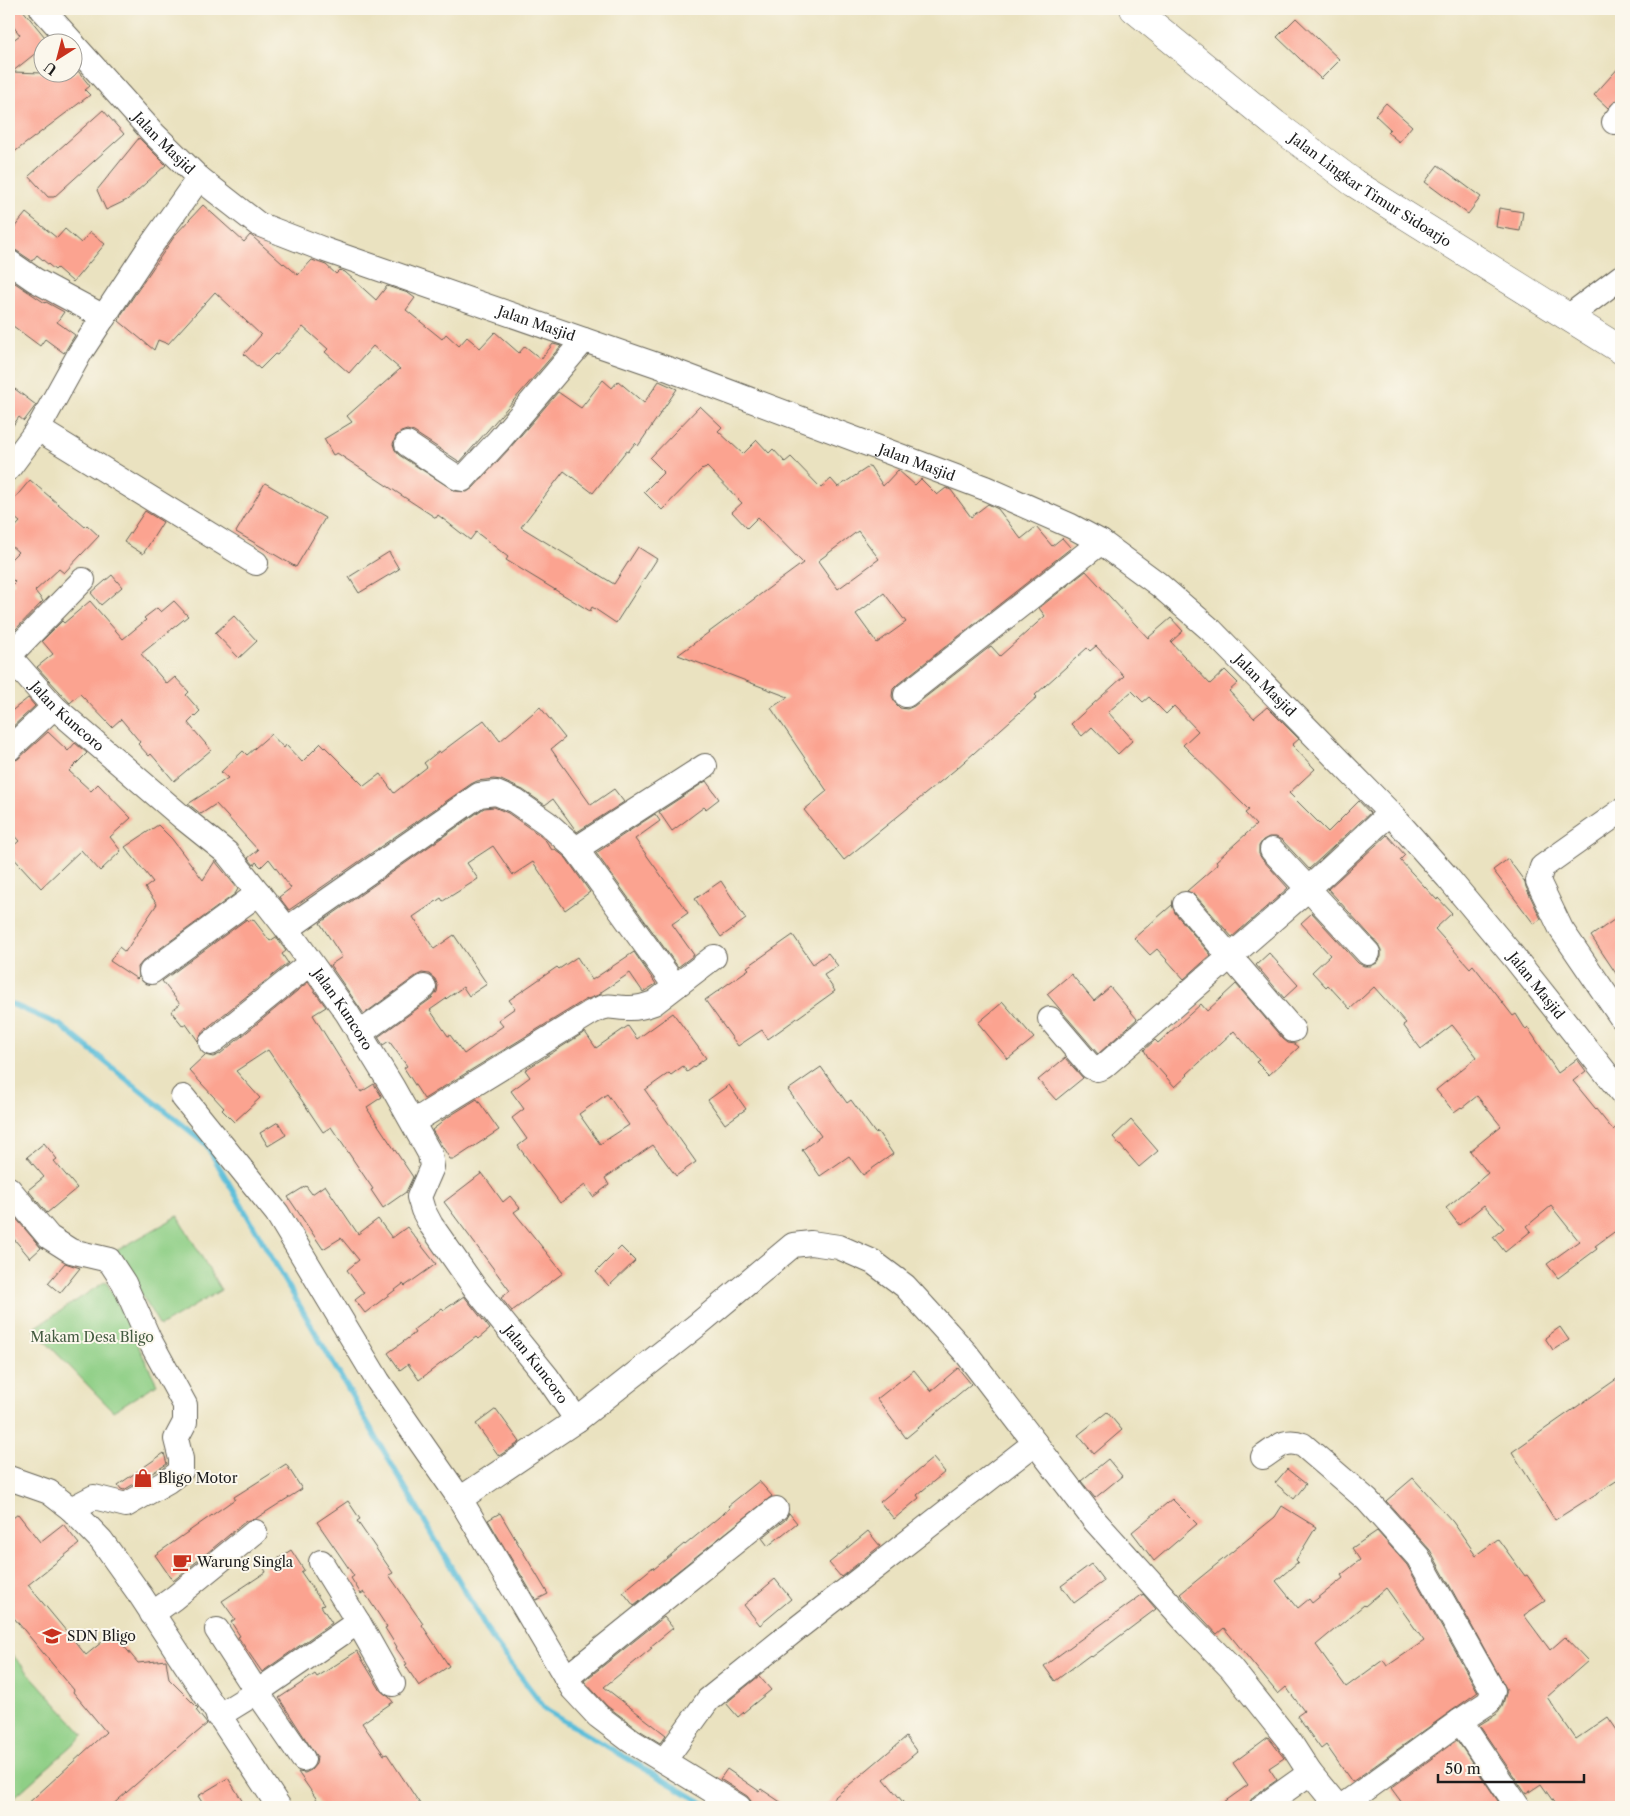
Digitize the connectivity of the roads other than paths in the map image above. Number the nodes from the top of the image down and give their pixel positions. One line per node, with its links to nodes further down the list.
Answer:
1 (42, 9): 3 (street, Jalan Masjid)
2 (1134, 9): 9 (main road, Jalan Lingkar Timur Sidoarjo)
3 (62, 32)
4 (82, 54): 5 (street, Jalan Masjid)
5 (199, 178): 8 (street); 10 (street, Jalan Masjid)
6 (9, 262): 8 (street)
7 (1621, 277): 9 (street)
8 (104, 317): 12 (street)
9 (1568, 317): 11 (main road, Jalan Lingkar Timur Sidoarjo)
10 (584, 340): 13 (street); 15 (street, Jalan Masjid)
11 (1621, 350)
12 (38, 429): 14 (street); 16 (street)
13 (407, 444)
14 (9, 468)
15 (1102, 542): 19 (street); 24 (street, Jalan Masjid)
16 (256, 563)
17 (83, 580): 18 (street)
18 (9, 656): 20 (street, Jalan Kuncoro)
19 (906, 695)
20 (54, 707): 21 (street); 28 (street, Jalan Kuncoro)
21 (9, 749)
22 (704, 766): 25 (street)
23 (1621, 811): 38 (street)
24 (1390, 813): 27 (street); 43 (street, Jalan Masjid)
25 (576, 849): 30 (street); 36 (street)
26 (1272, 850): 27 (street)
27 (1307, 890): 31 (street); 33 (street)
28 (260, 893): 30 (street, Jalan Kuncoro); 35 (street)
29 (1185, 904): 33 (street)
30 (288, 929): 34 (street, Jalan Kuncoro)
31 (1368, 953)
32 (714, 957): 36 (street)
33 (1232, 957): 39 (street); 40 (street)
34 (310, 963): 41 (street, Jalan Kuncoro); 42 (street)
35 (151, 972)
36 (675, 986): 45 (street)
37 (424, 987): 41 (street)
38 (1621, 1017)
39 (1050, 1019)
40 (1293, 1030)
41 (359, 1034): 45 (street, Jalan Kuncoro)
42 (211, 1043)
43 (1621, 1092)
44 (183, 1097): 51 (street)
45 (413, 1122): 47 (street, Jalan Kuncoro)
46 (9, 1189): 52 (street)
47 (577, 1420): 48 (street); 51 (street)
48 (1035, 1443): 65 (street); 66 (street)
49 (1263, 1457): 63 (street)
50 (9, 1478): 52 (street)
51 (460, 1499): 59 (street)
52 (84, 1502): 56 (street)
53 (776, 1509): 59 (street)
54 (255, 1532): 56 (street)
55 (322, 1562): 57 (street)
56 (163, 1606): 62 (street)
57 (358, 1622): 60 (street); 61 (street)
58 (217, 1630): 61 (street)
59 (566, 1678): 65 (street)
60 (393, 1684)
61 (257, 1692): 62 (street); 64 (street)
62 (226, 1711): 67 (street)
63 (1460, 1721): 70 (street); 71 (street)
64 (303, 1759)
65 (664, 1761): 68 (street)
66 (1310, 1773): 69 (street); 70 (street)
67 (279, 1807)
68 (739, 1807)
69 (1262, 1807)
70 (1340, 1807)
71 (1518, 1807)

